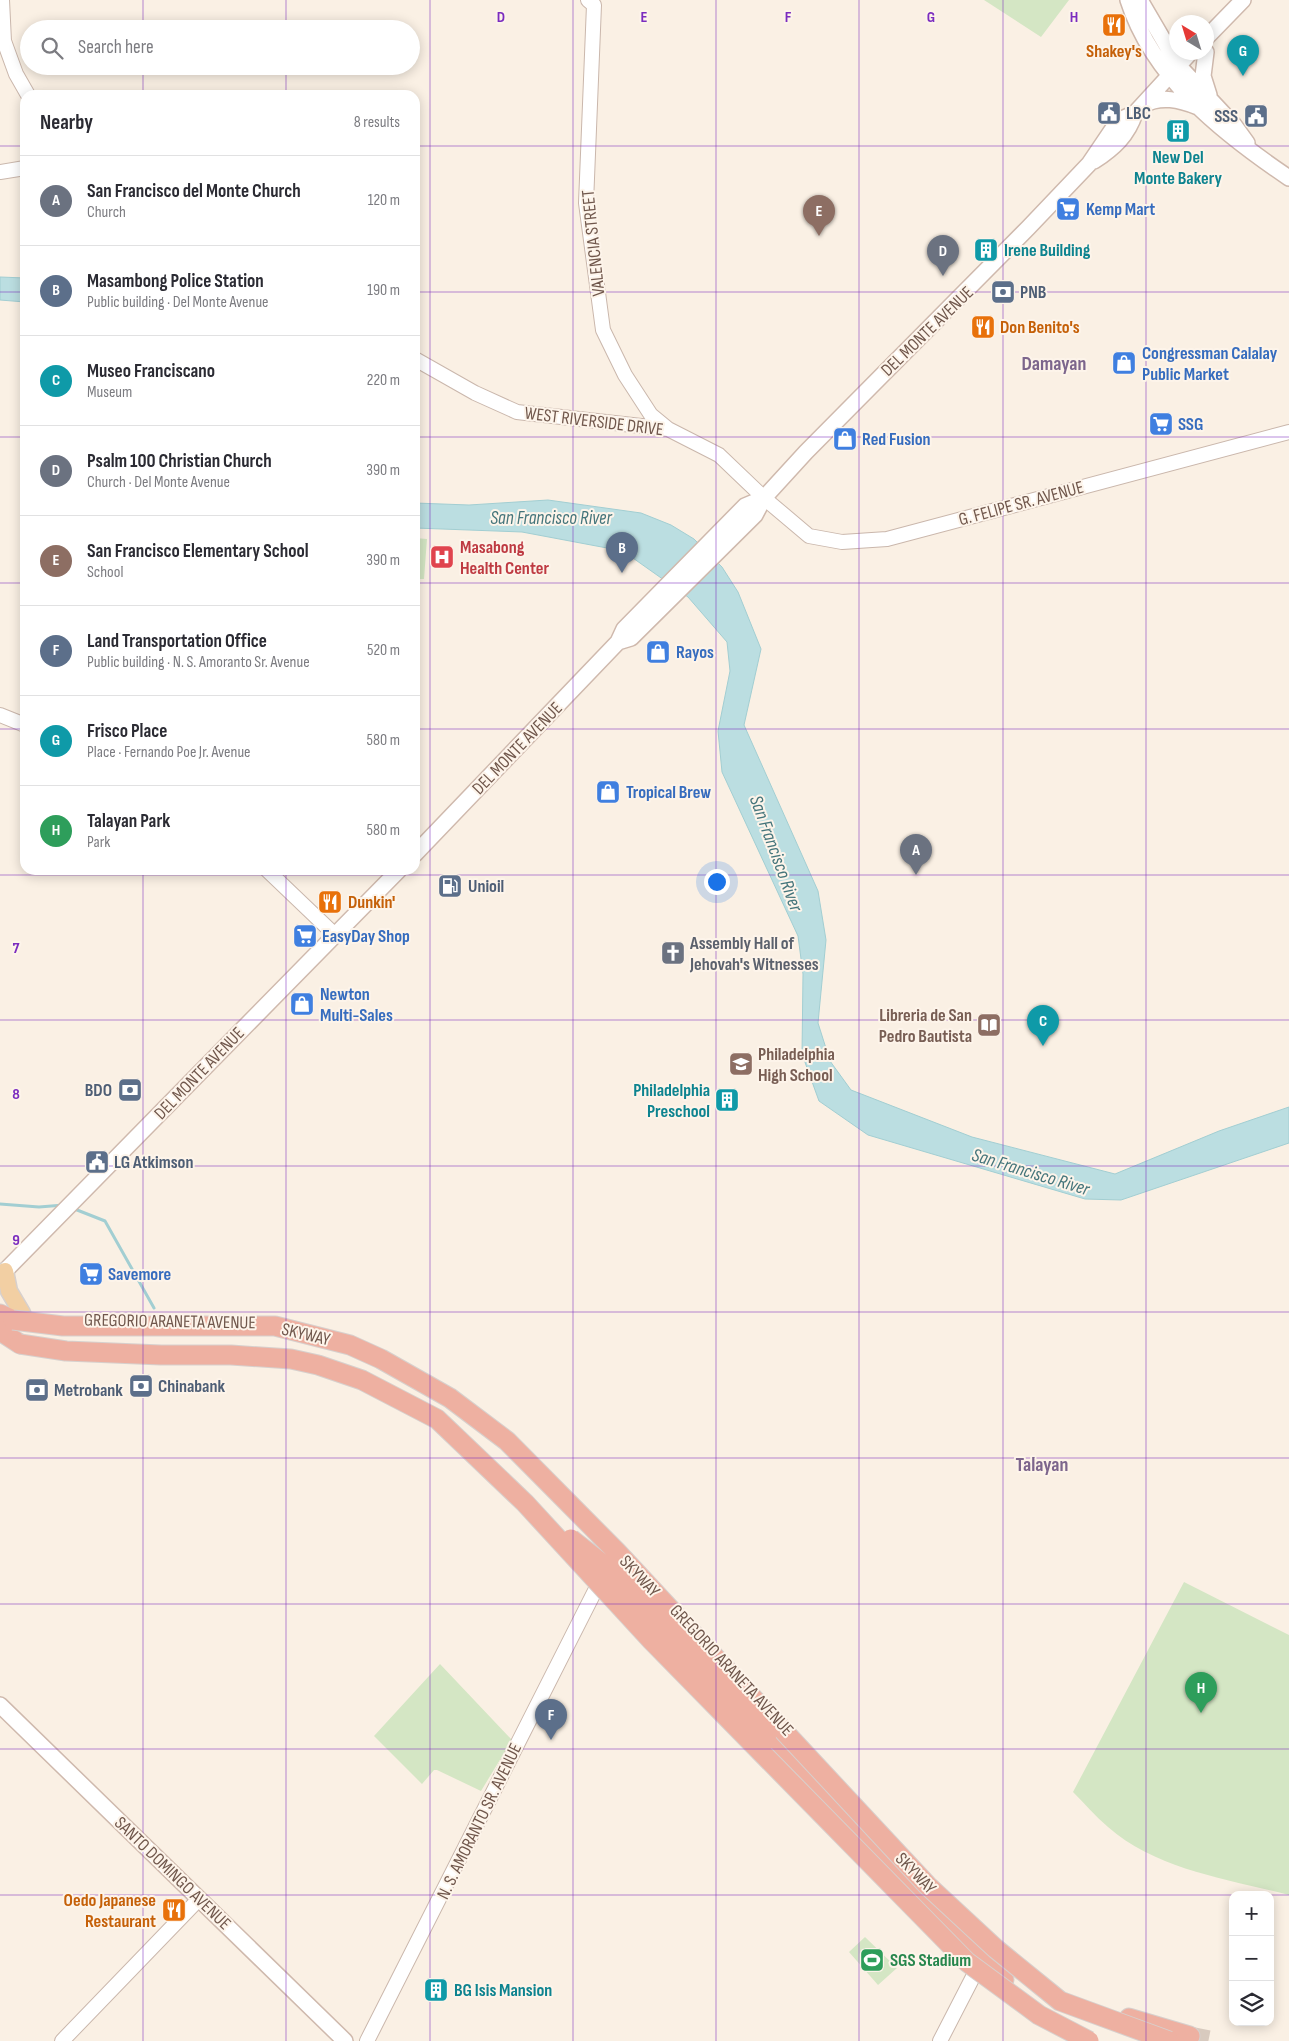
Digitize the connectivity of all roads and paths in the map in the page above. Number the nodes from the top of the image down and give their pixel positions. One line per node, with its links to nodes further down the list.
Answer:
1 (2, 0): 12 (street)
2 (1128, 0): 11 (main road)
3 (1140, 0): 6 (main road)
4 (1243, 0): 7 (main road)
5 (591, 3): 19 (street, VALENCIA STREET)
6 (1154, 25): 8 (main road); 11 (main road)
7 (1214, 29)
8 (1169, 34)
9 (1183, 60): 11 (main road, DEL MONTE AVENUE)
10 (1205, 60): 13 (main road)
11 (1173, 70): 13 (main road); 14 (main road, DEL MONTE AVENUE)
12 (25, 90)
13 (1206, 105): 14 (main road); 17 (main road)
14 (1135, 113): 21 (main road, DEL MONTE AVENUE)
15 (20, 169): 16 (street)
16 (0, 172)
17 (1289, 178)
18 (420, 362): 19 (street, WEST RIVERSIDE DRIVE)
19 (668, 429): 21 (street, WEST RIVERSIDE DRIVE)
20 (1289, 432): 21 (street, G. FELIPE SR. AVENUE)
21 (764, 498): 24 (main road, DEL MONTE AVENUE)
22 (0, 715): 23 (street)
23 (20, 723)
24 (420, 849)
25 (272, 875): 27 (street)
26 (394, 875): 27 (main road, DEL MONTE AVENUE)
27 (335, 935): 28 (main road, DEL MONTE AVENUE)
28 (3, 1273): 30 (main road)
29 (0, 1306): 30 (main road, GREGORIO ARANETA AVENUE)
30 (7, 1319): 32 (highway, SKYWAY); 34 (main road, GREGORIO ARANETA AVENUE); 48 (highway, SKYWAY, bridge)
31 (0, 1341): 32 (highway, SKYWAY); 35 (main road, GREGORIO ARANETA AVENUE)
32 (20, 1344): 33 (highway, SKYWAY, bridge)
33 (525, 1503): 38 (highway, bridge); 46 (highway, SKYWAY, bridge)
34 (614, 1552): 35 (street, N. S. AMORANTO SR. AVENUE); 39 (main road, GREGORIO ARANETA AVENUE)
35 (600, 1580): 38 (main road, GREGORIO ARANETA AVENUE); 43 (street, N. S. AMORANTO SR. AVENUE)
36 (0, 1705): 37 (main road, SANTO DOMINGO AVENUE)
37 (200, 1899): 41 (street); 42 (main road, SANTO DOMINGO AVENUE)
38 (981, 1970): 44 (street); 45 (main road, GREGORIO ARANETA AVENUE); 46 (highway)
39 (1059, 1997): 40 (highway); 47 (main road, GREGORIO ARANETA AVENUE)
40 (1199, 2039)
41 (62, 2041)
42 (345, 2041)
43 (367, 2041)
44 (940, 2041)
45 (1081, 2041)
46 (1090, 2041)
47 (1147, 2041)
48 (1169, 2041)

